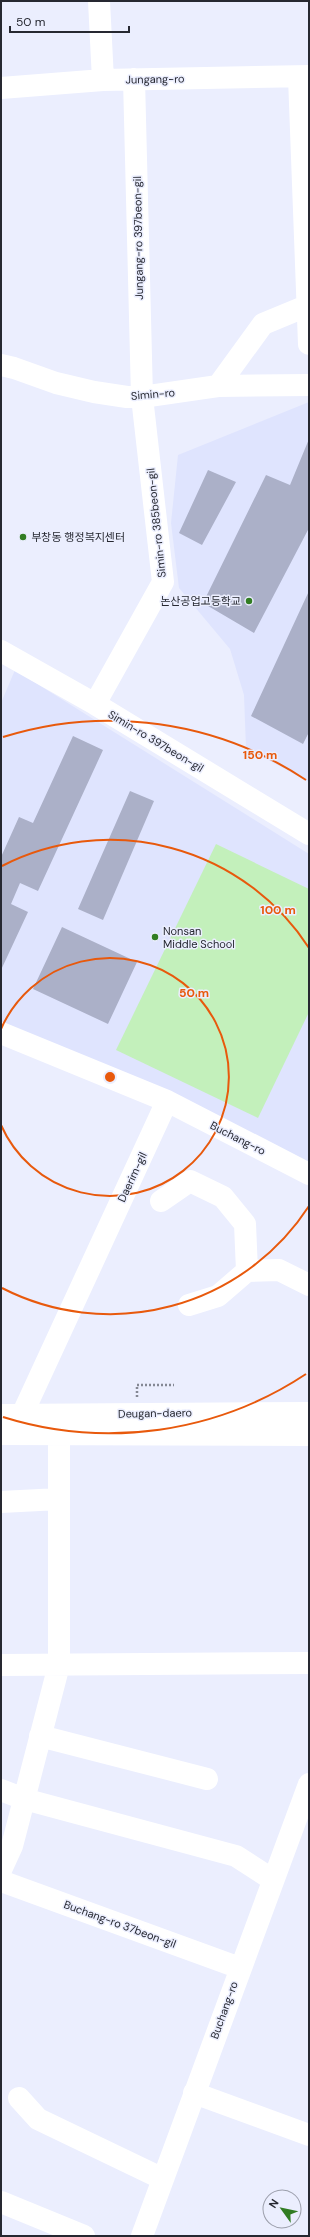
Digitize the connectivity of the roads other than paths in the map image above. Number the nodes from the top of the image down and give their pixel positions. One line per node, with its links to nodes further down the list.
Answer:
1 (100, 1): 4 (street)
2 (304, 76): 3 (street, Jungang-ro); 6 (street)
3 (134, 79): 4 (street, Jungang-ro); 11 (street, Jungang-ro 397beon-gil)
4 (103, 80): 5 (street, Jungang-ro)
5 (1, 88)
6 (309, 305): 7 (street); 10 (street)
7 (309, 344)
8 (1, 365): 11 (street, Simin-ro)
9 (309, 385): 10 (street, Simin-ro)
10 (218, 386): 11 (street, Simin-ro)
11 (142, 397): 13 (street, Simin-ro 385beon-gil)
12 (1, 652): 13 (street, Simin-ro 397beon-gil)
13 (95, 704): 14 (street, Simin-ro 397beon-gil)
14 (309, 834)
15 (1, 1033): 16 (street)
16 (167, 1102): 17 (street, Buchang-ro); 23 (street, Daerim-gil)
17 (309, 1174)
18 (161, 1201): 19 (street)
19 (247, 1271): 20 (street); 21 (street)
20 (309, 1285)
21 (189, 1306)
22 (309, 1413): 23 (street, Deugan-daero)
23 (12, 1415)
24 (1, 1434): 25 (street, Deugan-daero)
25 (59, 1434): 26 (street, Deugan-daero); 27 (street)
26 (309, 1435)
27 (59, 1499): 28 (street); 30 (street)
28 (1, 1502)
29 (309, 1663): 30 (street)
30 (59, 1664): 31 (street); 32 (street)
31 (1, 1665)
32 (40, 1736): 33 (street); 36 (street)
33 (208, 1779)
34 (309, 1784): 38 (street, Buchang-ro)
35 (1, 1790): 36 (street)
36 (24, 1799): 37 (street); 38 (street)
37 (1, 1870)
38 (273, 1880): 40 (street, Buchang-ro)
39 (1, 1881): 40 (street, Buchang-ro 37beon-gil)
40 (240, 1968): 41 (street, Buchang-ro)
41 (194, 2093): 43 (street); 44 (street, Buchang-ro)
42 (19, 2098): 44 (street)
43 (309, 2135)
44 (163, 2179): 47 (street, Buchang-ro)
45 (1, 2202): 46 (street)
46 (84, 2236)
47 (142, 2236)

